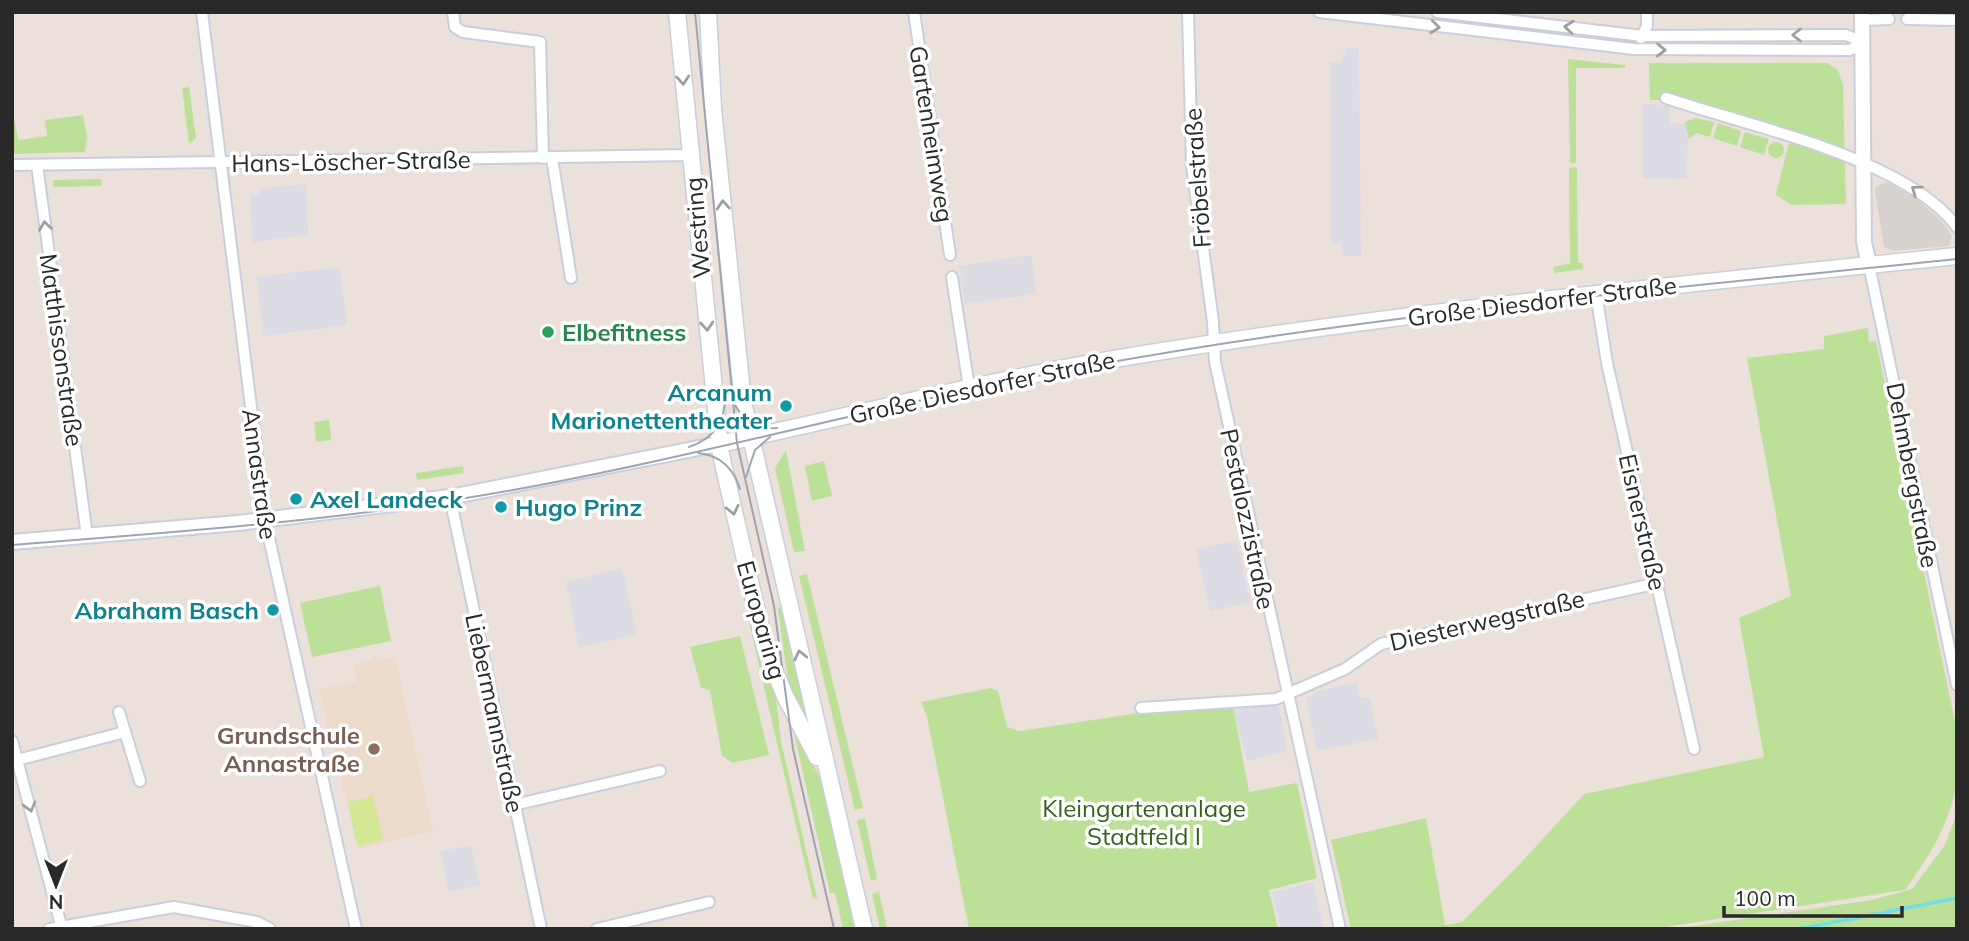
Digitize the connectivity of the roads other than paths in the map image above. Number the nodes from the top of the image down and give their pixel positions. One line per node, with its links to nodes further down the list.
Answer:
1 (202, 12): 20 (street, Annastraße)
2 (453, 12): 19 (street)
3 (677, 12): 18 (main road, Westring, one-way to 18)
4 (708, 12): 33 (main road, Westring, one-way to 4)
5 (914, 12): 25 (street, Gartenheimweg)
6 (1188, 12): 31 (street, Fröbelstraße)
7 (1319, 12): 16 (street, one-way to 16)
8 (1437, 12): 14 (street, one-way to 8)
9 (1647, 12): 14 (street)
10 (1863, 16): 11 (street); 15 (street)
11 (1889, 19)
12 (1907, 19): 13 (street)
13 (1957, 20)
14 (1643, 36): 15 (street, one-way to 14); 16 (street)
15 (1863, 42): 16 (street, one-way to 15); 23 (street)
16 (1634, 49)
17 (1666, 98): 23 (street)
18 (690, 155): 19 (street, Hans-Löscher-Straße); 34 (main road, Westring, one-way to 34)
19 (547, 158): 20 (street, Hans-Löscher-Straße); 29 (street)
20 (220, 164): 22 (street, Hans-Löscher-Straße); 36 (street, Annastraße)
21 (12, 165): 22 (street, Hans-Löscher-Straße)
22 (37, 165): 37 (street, Matthissonstraße, one-way to 22)
23 (1866, 165): 24 (street, one-way to 23); 27 (street)
24 (1957, 228)
25 (950, 255)
26 (1957, 256): 27 (main road, Große Diesdorfer Straße)
27 (1869, 265): 30 (main road, Große Diesdorfer Straße); 40 (street, Dehmbergstraße)
28 (952, 277): 32 (street)
29 (571, 278)
30 (1596, 293): 31 (main road, Große Diesdorfer Straße); 39 (street, Eisnerstraße)
31 (1213, 344): 32 (main road, Große Diesdorfer Straße); 41 (street, Pestalozzistraße)
32 (969, 388): 33 (main road, Große Diesdorfer Straße)
33 (750, 437): 34 (main road, Große Diesdorfer Straße); 50 (main road, Europaring, one-way to 33)
34 (719, 444): 35 (street, Große Diesdorfer Straße); 50 (main road, Europaring, one-way to 50)
35 (450, 498): 36 (street, Große Diesdorfer Straße); 51 (street, Liebermannstraße)
36 (265, 520): 37 (street, Große Diesdorfer Straße); 56 (street, Annastraße)
37 (88, 536): 38 (street, Große Diesdorfer Straße)
38 (12, 542)
39 (1658, 583): 41 (street, Diesterwegstraße); 46 (street, Eisnerstraße)
40 (1957, 685)
41 (1286, 695): 42 (street); 60 (street, Pestalozzistraße)
42 (1141, 708)
43 (119, 712): 44 (street)
44 (125, 732): 47 (street); 49 (street)
45 (12, 741): 47 (street)
46 (1693, 750)
47 (17, 760): 53 (street, one-way to 53)
48 (660, 771): 51 (street)
49 (140, 781)
50 (831, 788): 59 (main road, Europaring)
51 (514, 805): 57 (street, Liebermannstraße)
52 (709, 902): 58 (street)
53 (62, 928): 54 (street); 55 (street)
54 (49, 929)
55 (270, 929)
56 (356, 929)
57 (541, 929)
58 (597, 929)
59 (864, 929)
60 (1340, 929)

